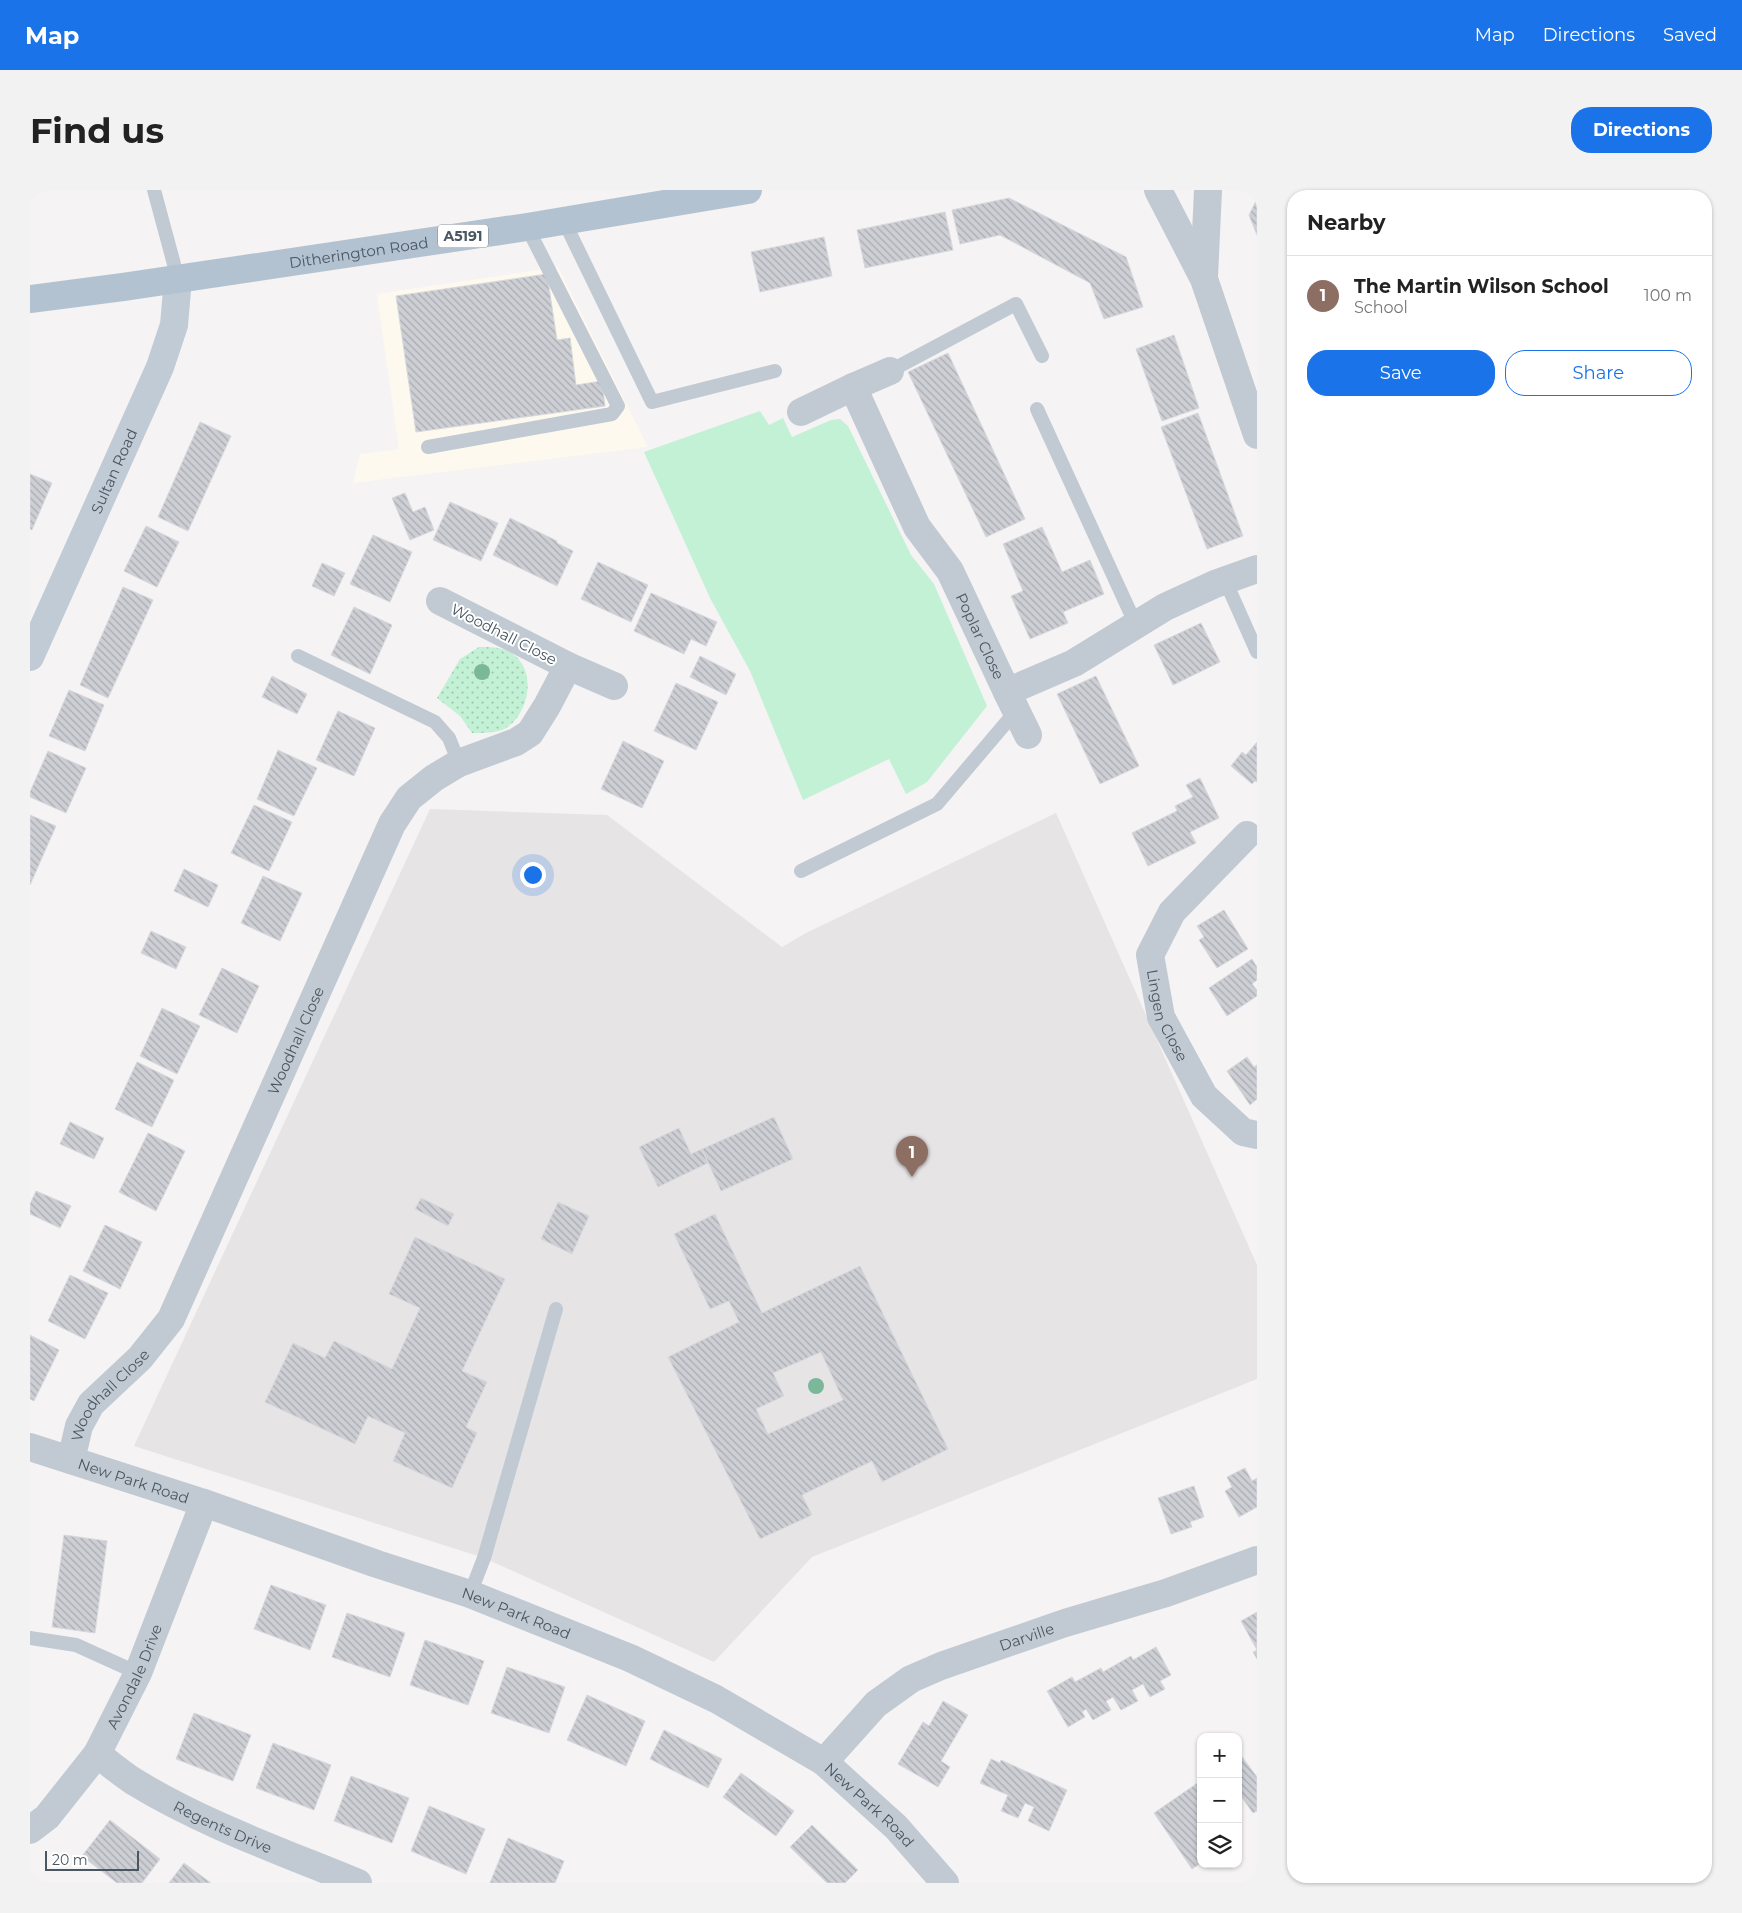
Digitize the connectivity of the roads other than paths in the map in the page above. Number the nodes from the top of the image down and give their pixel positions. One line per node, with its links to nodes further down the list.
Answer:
1 (154, 190): 8 (lane)
2 (748, 190): 5 (main road, Ditherington Road / A5191)
3 (1158, 190): 9 (street)
4 (1208, 190): 9 (street)
5 (648, 198): 6 (main road, Ditherington Road / A5191)
6 (564, 221): 7 (main road, Ditherington Road / A5191); 12 (lane)
7 (527, 227): 8 (main road, Ditherington Road / A5191); 18 (lane)
8 (178, 279): 10 (main road, A5191); 25 (street, Sultan Road)
9 (1204, 279): 17 (street)
10 (30, 299)
11 (1042, 356): 13 (lane)
12 (775, 371)
13 (890, 371): 14 (street)
14 (853, 388): 16 (street); 28 (street, Poplar Close)
15 (1037, 409): 22 (lane)
16 (801, 412)
17 (1257, 435)
18 (428, 448)
19 (1257, 569): 20 (street, Poplar Close)
20 (1225, 580): 22 (street, Poplar Close); 23 (lane)
21 (440, 601): 26 (street, Woodhall Close)
22 (1136, 625): 28 (street, Poplar Close)
23 (1257, 652)
24 (298, 656): 30 (lane)
25 (30, 657)
26 (568, 666): 27 (street, Woodhall Close); 30 (street, Woodhall Close)
27 (614, 686)
28 (1011, 701): 29 (street); 32 (lane)
29 (1028, 735)
30 (459, 763): 36 (street, Woodhall Close)
31 (1247, 835): 33 (street, Lingen Close)
32 (800, 871)
33 (1257, 1135)
34 (556, 1309): 39 (lane)
35 (30, 1448): 36 (street, New Park Road)
36 (71, 1460): 37 (street, New Park Road)
37 (204, 1503): 39 (street, New Park Road); 41 (street, Avondale Drive)
38 (1257, 1560): 43 (street, Darville)
39 (470, 1594): 43 (street, New Park Road)
40 (30, 1638): 41 (lane)
41 (138, 1673): 42 (street, Avondale Drive)
42 (97, 1754): 44 (street, Avondale Drive); 45 (street, Regents Drive)
43 (824, 1762): 46 (street, New Park Road)
44 (30, 1830)
45 (358, 1883)
46 (945, 1883)

